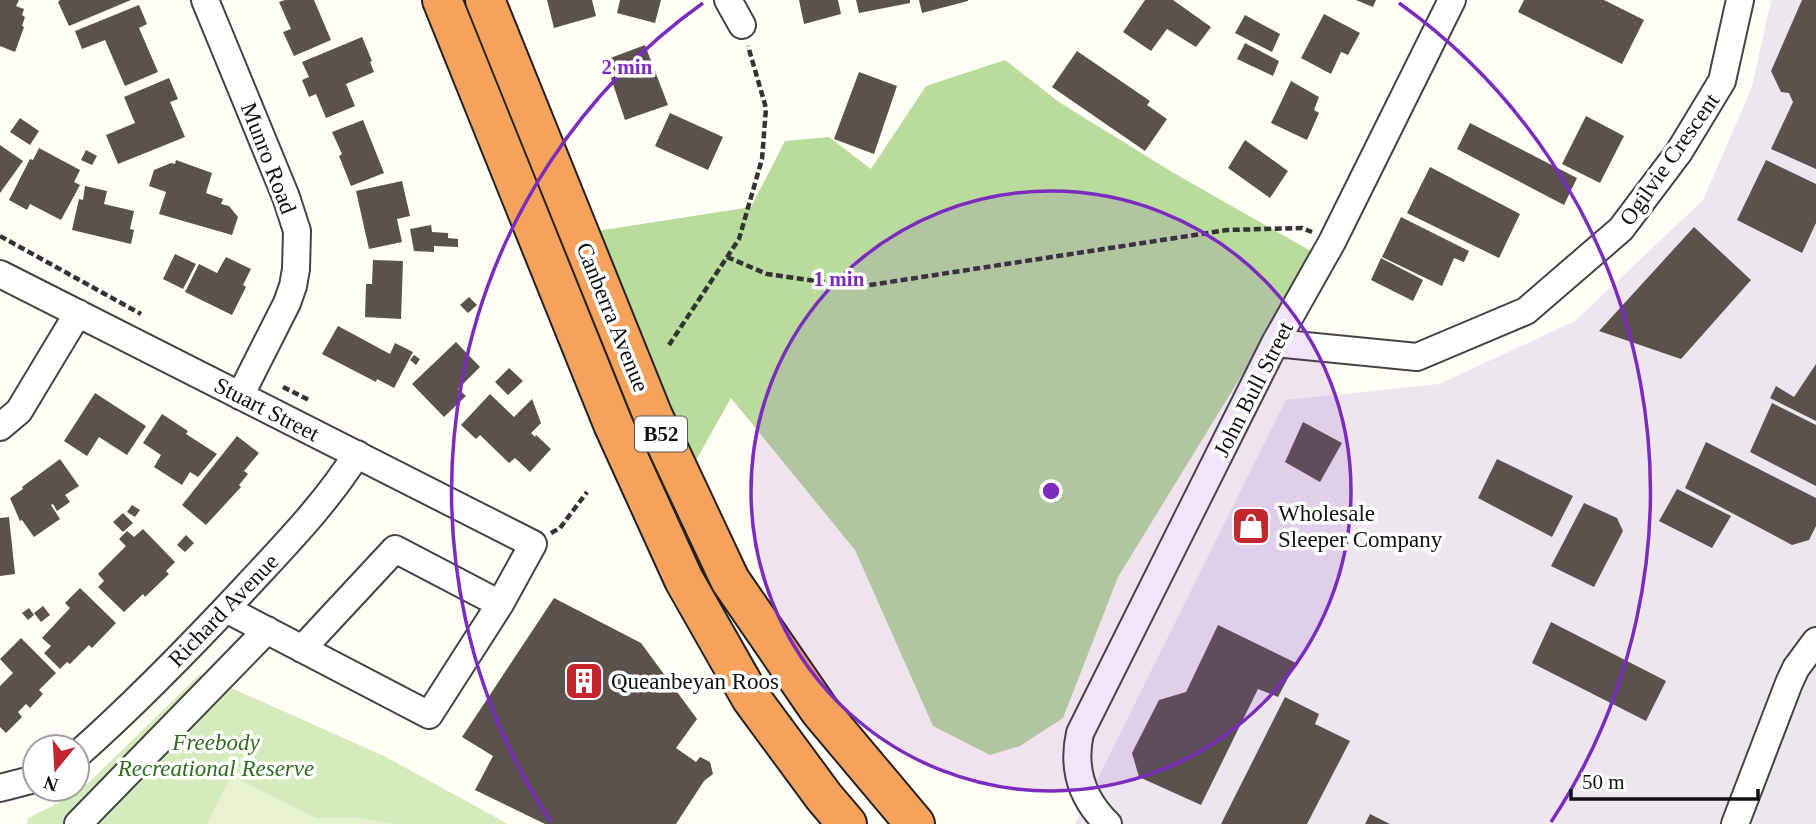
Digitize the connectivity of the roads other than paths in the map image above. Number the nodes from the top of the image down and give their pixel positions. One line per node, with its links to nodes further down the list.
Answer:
1 (205, 0): 11 (street, Munro Road)
2 (442, 0): 23 (highway, Canberra Avenue / B52)
3 (485, 0): 24 (highway, Canberra Avenue / B52)
4 (728, 0): 7 (street)
5 (1452, 0): 10 (street, John Bull Street)
6 (1740, 0): 10 (street, Ogilvie Crescent)
7 (741, 25)
8 (0, 274): 9 (street, Stuart Street)
9 (78, 313): 11 (street, Stuart Street); 12 (street)
10 (1275, 343): 25 (street, John Bull Street)
11 (240, 396): 13 (street, Stuart Street)
12 (0, 427)
13 (357, 454): 14 (street, Stuart Street); 15 (street, Richard Avenue)
14 (500, 604): 18 (street); 18 (street)
15 (226, 609): 16 (street); 19 (street, Richard Avenue)
16 (267, 630): 18 (street); 22 (street)
17 (1816, 641): 26 (street)
18 (302, 649)
19 (91, 743)
20 (21, 783): 21 (street)
21 (0, 788)
22 (78, 824)
23 (847, 824)
24 (915, 824)
25 (1108, 824)
26 (1735, 824)

